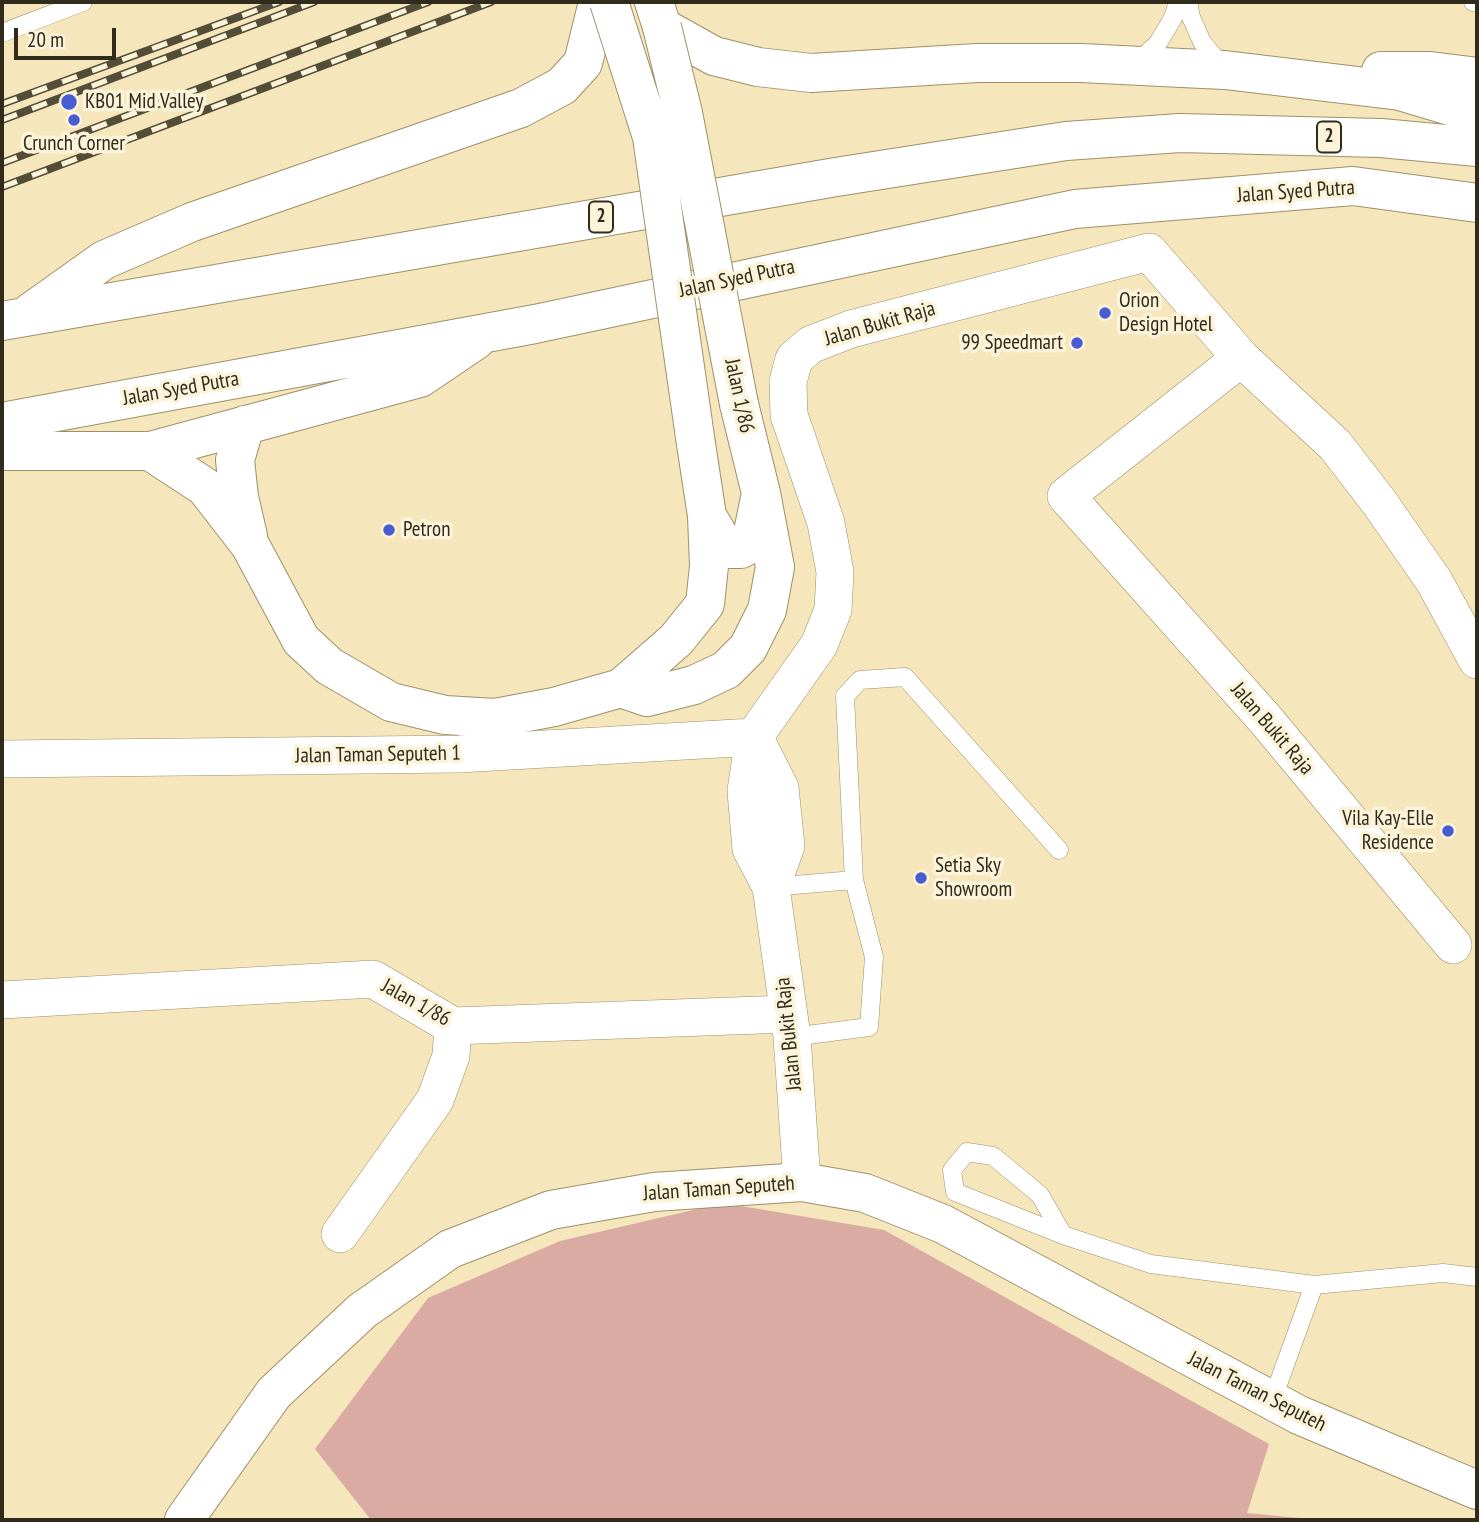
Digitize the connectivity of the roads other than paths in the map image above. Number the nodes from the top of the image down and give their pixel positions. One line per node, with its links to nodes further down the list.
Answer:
1 (83, 2): 7 (lane)
2 (598, 2): 14 (main road)
3 (609, 2): 22 (main road, Jalan 1/86, bridge)
4 (1178, 2): 8 (lane)
5 (1188, 2): 9 (lane)
6 (658, 14): 8 (main road); 21 (main road, Jalan 1/86, bridge)
7 (2, 33)
8 (1134, 65): 9 (main road)
9 (1225, 70): 10 (main road); 11 (main road)
10 (1477, 77)
11 (1477, 114)
12 (1477, 147): 14 (main road, 2)
13 (1477, 203): 15 (main road, Jalan Syed Putra)
14 (13, 319)
15 (486, 333): 17 (main road, Jalan Syed Putra); 18 (main road)
16 (1241, 358): 24 (street, Jalan Bukit Raja); 26 (street, Jalan Bukit Raja); 31 (street, Jalan Bukit Raja)
17 (2, 422)
18 (245, 425): 20 (main road); 23 (main road, Jalan 1/86)
19 (2, 451): 20 (main road)
20 (150, 451): 23 (main road, Jalan 1/86)
21 (761, 493): 22 (main road); 25 (main road, Jalan 1/86)
22 (707, 516): 25 (main road, Jalan 1/86)
23 (250, 545): 25 (main road, Jalan 1/86)
24 (1477, 660)
25 (621, 688)
26 (754, 737): 27 (street, Jalan Taman Seputeh 1); 30 (street, Jalan Bukit Raja)
27 (2, 759)
28 (1059, 850): 29 (lane)
29 (854, 880): 30 (lane); 34 (lane)
30 (771, 887): 34 (street, Jalan Bukit Raja)
31 (1453, 945)
32 (2, 1000): 33 (street, Jalan 1/86)
33 (453, 1026): 34 (street, Jalan 1/86); 36 (street)
34 (790, 1026): 35 (street, Jalan Bukit Raja)
35 (802, 1182): 40 (main road, Jalan Taman Seputeh); 42 (main road, Jalan Taman Seputeh)
36 (341, 1234)
37 (1063, 1235): 37 (lane); 39 (lane)
38 (1477, 1277): 39 (lane)
39 (1314, 1285): 40 (lane)
40 (1272, 1401): 41 (main road, Jalan Taman Seputeh)
41 (1477, 1490)
42 (184, 1520)

